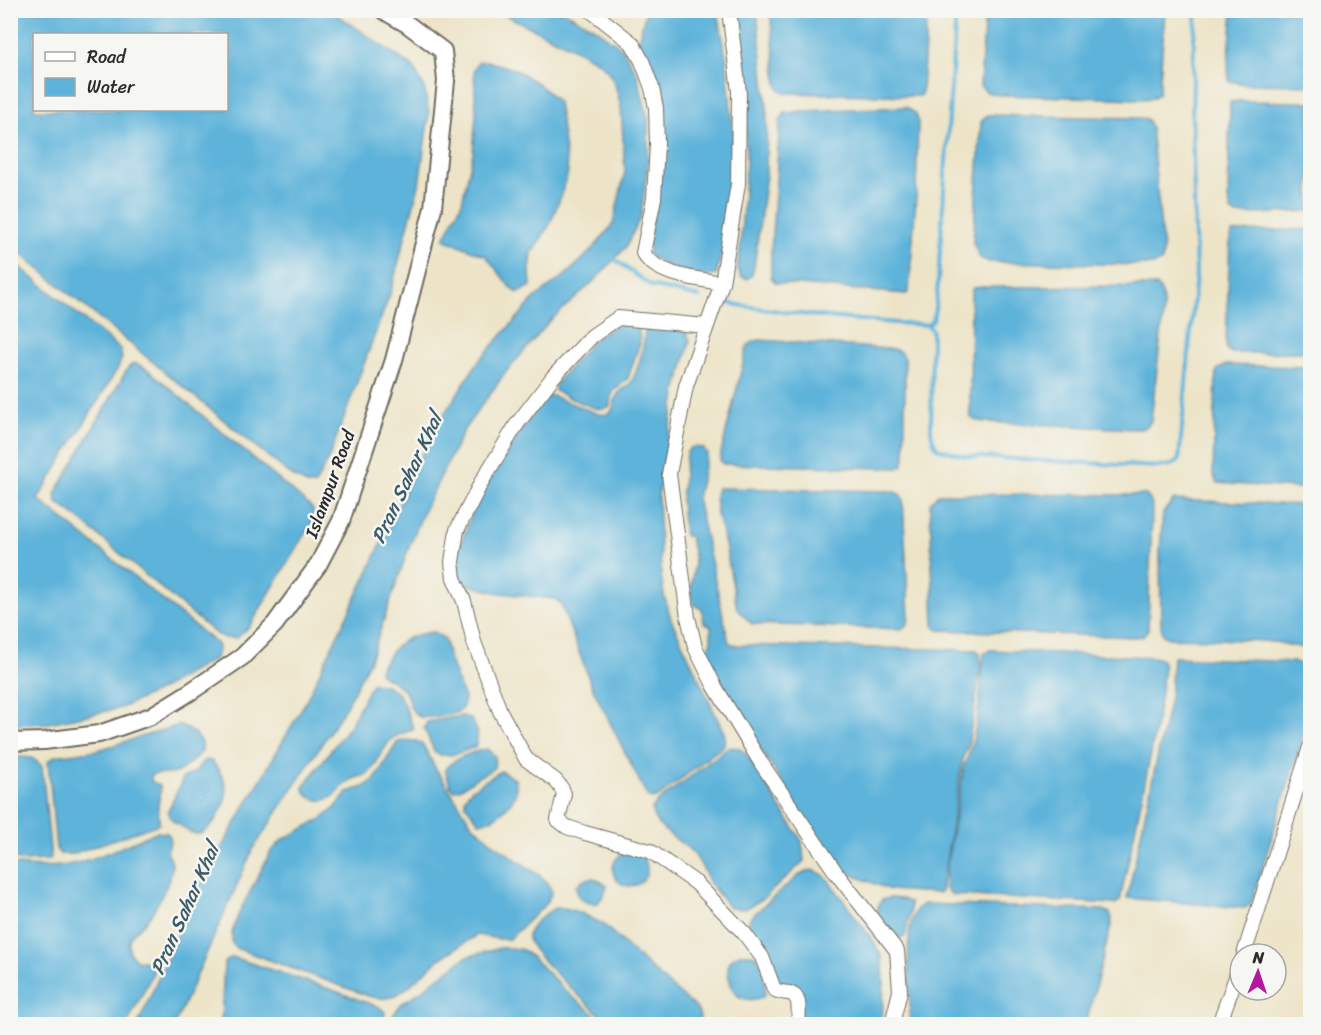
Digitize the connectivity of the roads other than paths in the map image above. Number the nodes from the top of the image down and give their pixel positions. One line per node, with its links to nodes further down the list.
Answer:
1 (383, 10): 6 (street, Islampur Road)
2 (590, 10): 4 (street)
3 (729, 10): 4 (street)
4 (722, 283): 5 (street)
5 (707, 326): 10 (street); 11 (street)
6 (10, 742)
7 (1311, 747): 8 (street)
8 (1248, 942)
9 (1228, 999): 12 (street)
10 (799, 1024)
11 (892, 1024)
12 (1219, 1024)

